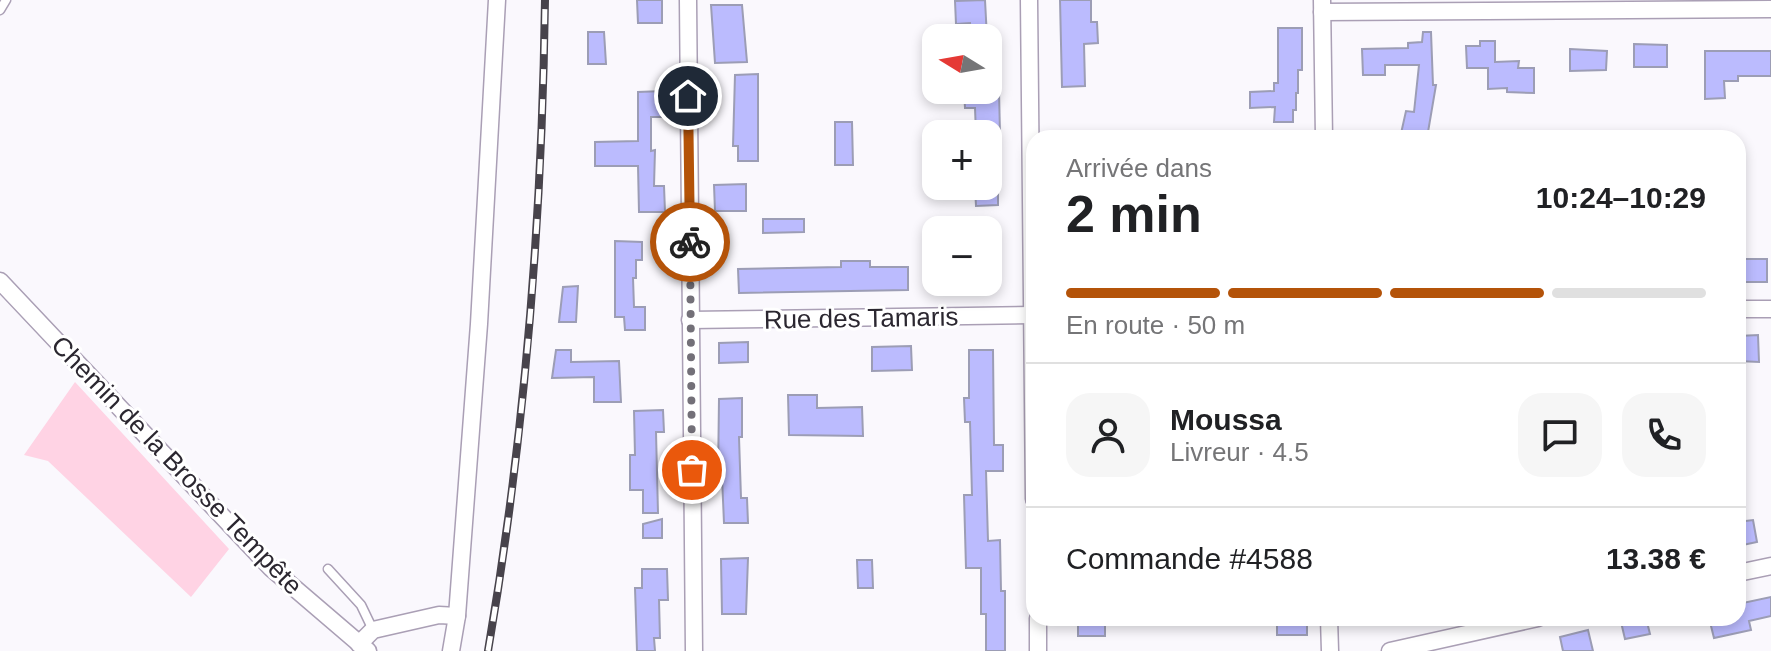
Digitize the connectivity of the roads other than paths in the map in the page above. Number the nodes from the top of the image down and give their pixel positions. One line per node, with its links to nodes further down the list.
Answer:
1 (6, 0): 7 (lane)
2 (497, 0): 18 (street)
3 (688, 0): 14 (street)
4 (1029, 0): 8 (street)
5 (1322, 6): 6 (street); 9 (street)
6 (1771, 9)
7 (0, 10)
8 (1031, 130)
9 (1324, 130)
10 (0, 281): 23 (street, Chemin de la Brosse Tempête)
11 (1746, 309): 12 (street)
12 (1771, 309)
13 (1026, 315): 14 (street, Rue des Tamaris)
14 (690, 320): 25 (street)
15 (1771, 566): 17 (street)
16 (328, 569): 22 (lane)
17 (1746, 571)
18 (457, 616): 22 (street); 24 (street)
19 (1038, 626): 26 (street)
20 (1329, 626): 27 (street)
21 (1502, 626): 28 (street)
22 (373, 630): 23 (street)
23 (364, 648)
24 (451, 651)
25 (694, 651)
26 (1038, 651)
27 (1330, 651)
28 (1390, 651)

